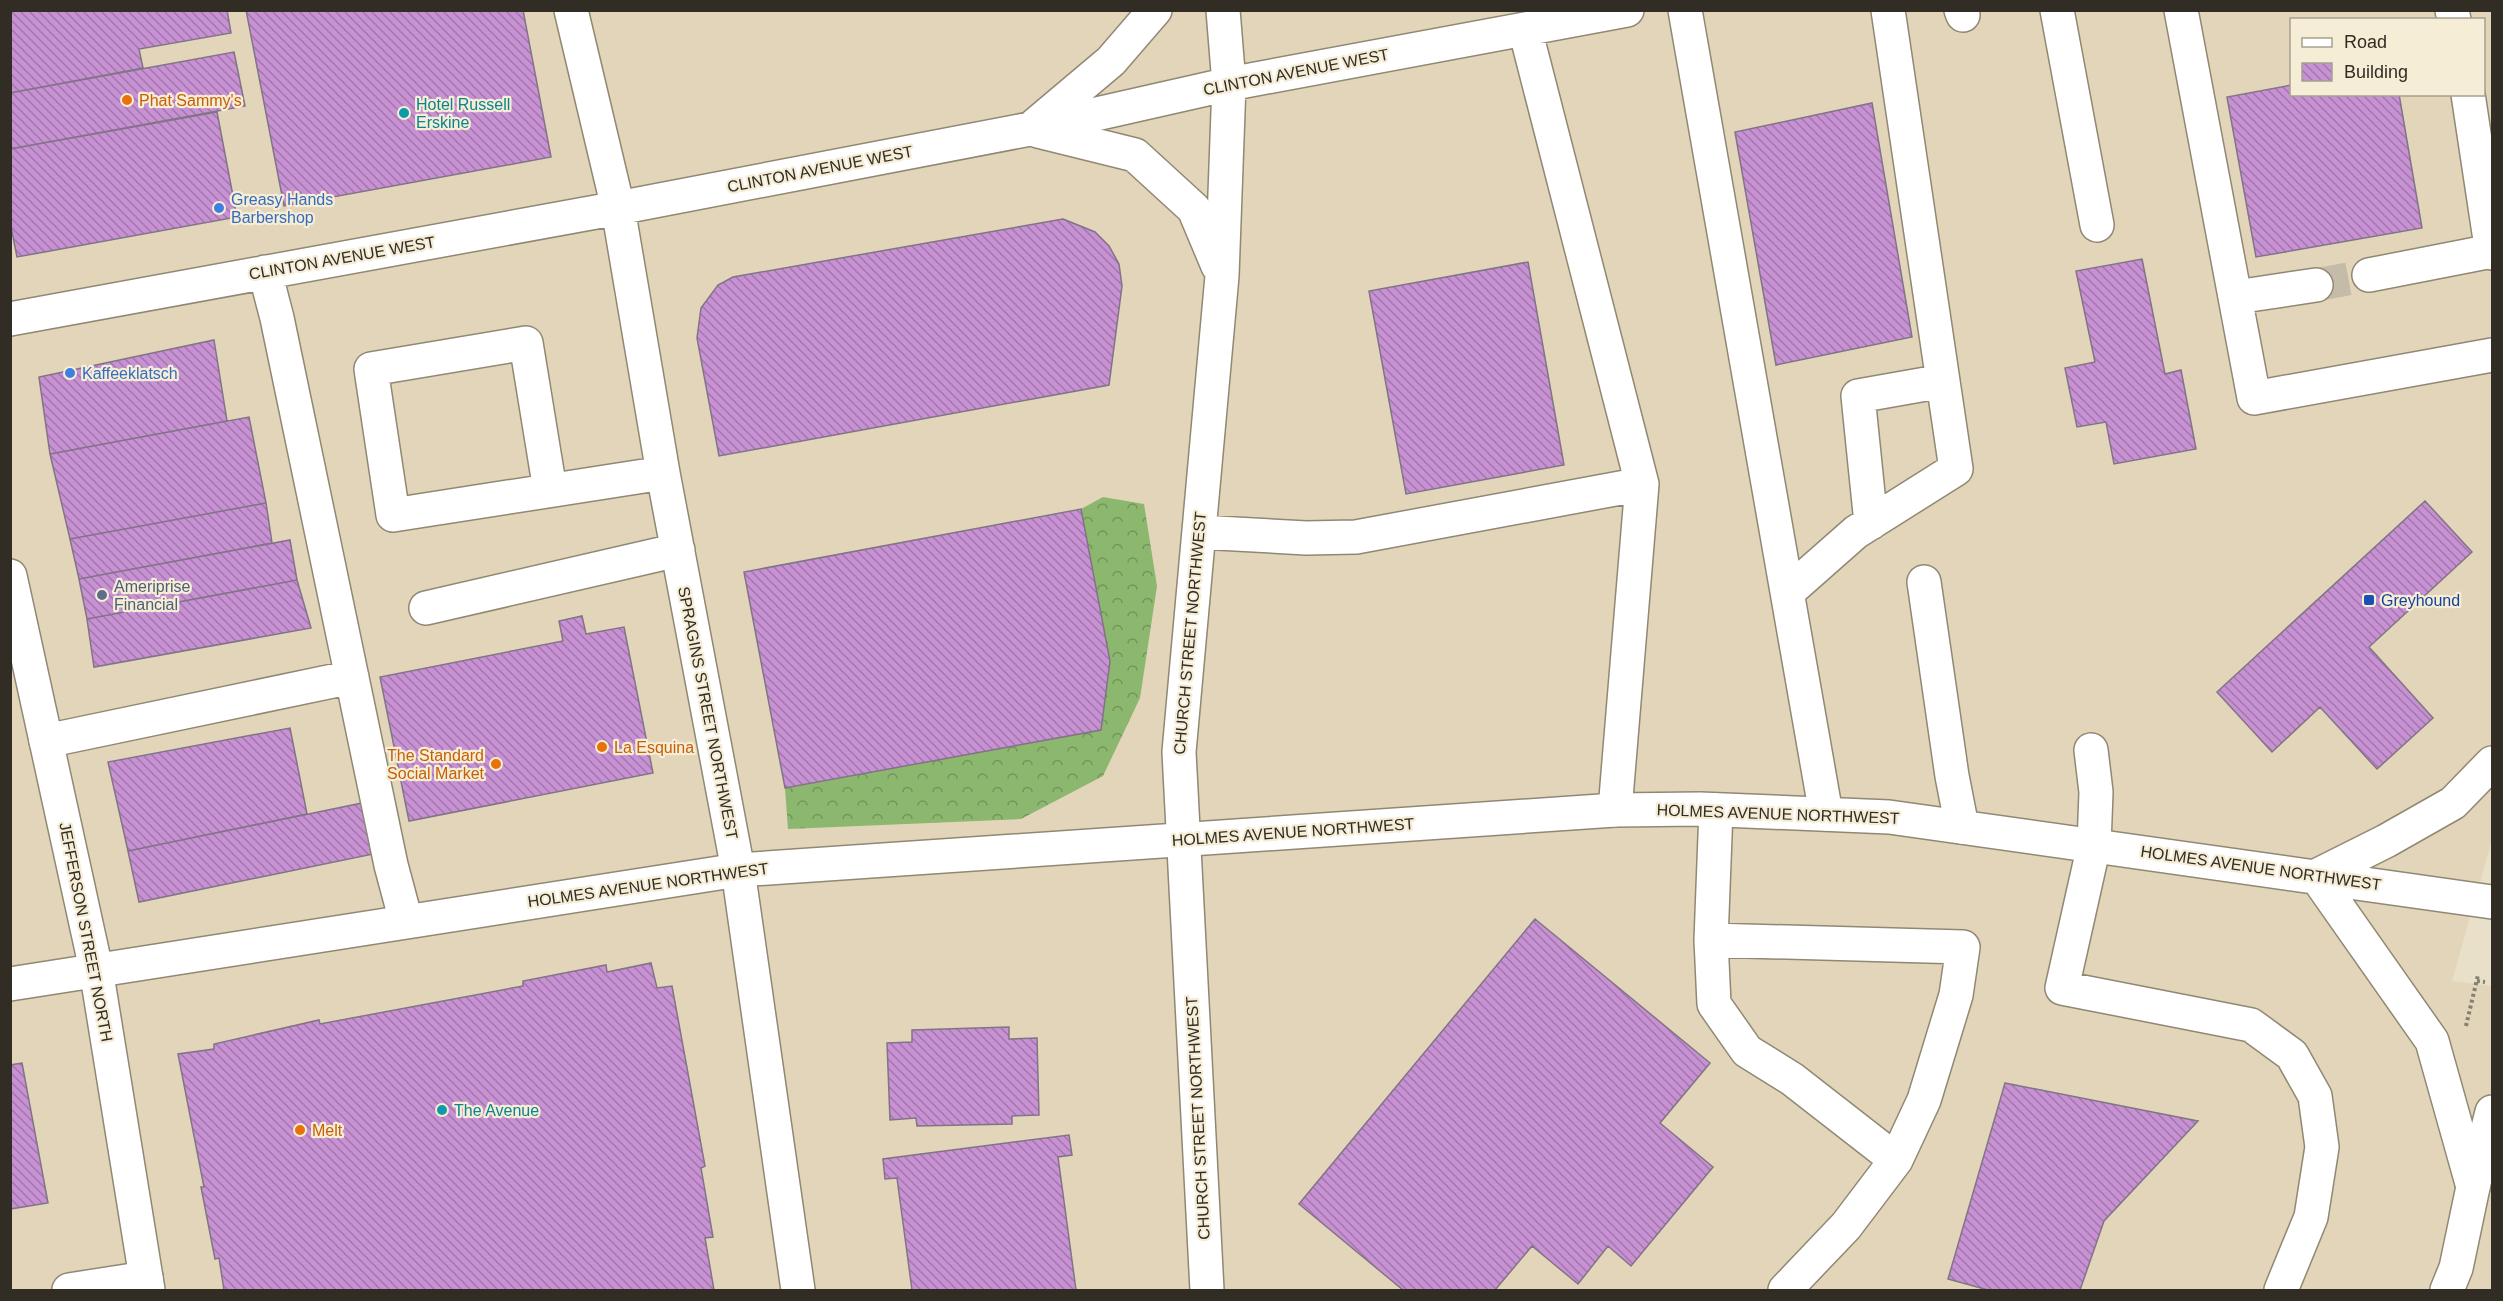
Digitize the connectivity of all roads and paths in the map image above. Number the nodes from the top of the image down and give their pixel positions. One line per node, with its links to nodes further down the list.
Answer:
1 (571, 10): 13 (street, SPRAGINS STREET NORTHWEST)
2 (1155, 10): 12 (street)
3 (1223, 10): 10 (street, CHURCH STREET NORTHWEST)
4 (1627, 10): 9 (street, CLINTON AVENUE WEST)
5 (1685, 10): 32 (street)
6 (1888, 10): 23 (street)
7 (2057, 10): 14 (street)
8 (2181, 10): 20 (street)
9 (1525, 29): 10 (street, CLINTON AVENUE WEST); 25 (street)
10 (1229, 84): 12 (street, CLINTON AVENUE WEST); 18 (street, CHURCH STREET NORTHWEST)
11 (2469, 96): 15 (street)
12 (1030, 129): 13 (street, CLINTON AVENUE WEST); 18 (street)
13 (618, 208): 16 (street, CLINTON AVENUE WEST); 24 (street, SPRAGINS STREET NORTHWEST)
14 (2097, 225)
15 (2492, 252): 17 (street)
16 (264, 272): 21 (street, CLINTON AVENUE WEST); 34 (street)
17 (2369, 275)
18 (1222, 276): 28 (street, CHURCH STREET NORTHWEST)
19 (2316, 285): 20 (street)
20 (2236, 297): 22 (street)
21 (10, 319)
22 (2493, 355)
23 (1943, 381): 27 (street); 27 (street)
24 (663, 473): 26 (street); 29 (street, SPRAGINS STREET NORTHWEST)
25 (1642, 484): 28 (street); 38 (street)
26 (550, 490): 26 (street)
27 (1871, 523): 32 (street)
28 (1199, 532): 42 (street, CHURCH STREET NORTHWEST)
29 (678, 550): 33 (street); 44 (street, SPRAGINS STREET NORTHWEST)
30 (10, 576): 35 (street, JEFFERSON STREET NORTH)
31 (1923, 582): 41 (street)
32 (1788, 592): 40 (street)
33 (426, 608)
34 (352, 677): 35 (street); 47 (street)
35 (46, 741): 49 (street, JEFFERSON STREET NORTH)
36 (2091, 750): 43 (street)
37 (2493, 763): 45 (street)
38 (1616, 810): 39 (street, HOLMES AVENUE NORTHWEST); 42 (street, HOLMES AVENUE NORTHWEST)
39 (1716, 810): 40 (street, HOLMES AVENUE NORTHWEST); 48 (street)
40 (1826, 814): 41 (street, HOLMES AVENUE NORTHWEST)
41 (1962, 827): 43 (street, HOLMES AVENUE NORTHWEST)
42 (1184, 839): 44 (street, HOLMES AVENUE NORTHWEST); 61 (street, CHURCH STREET NORTHWEST)
43 (2094, 845): 45 (street, HOLMES AVENUE NORTHWEST); 63 (street)
44 (738, 870): 47 (street, HOLMES AVENUE NORTHWEST); 60 (street, SPRAGINS STREET NORTHWEST)
45 (2316, 876): 46 (street, HOLMES AVENUE NORTHWEST); 57 (street)
46 (2493, 902)
47 (406, 921): 49 (street, HOLMES AVENUE NORTHWEST)
48 (1711, 940): 56 (street); 56 (street)
49 (96, 969): 53 (street, HOLMES AVENUE NORTHWEST); 58 (street, JEFFERSON STREET NORTH)
50 (2478, 975): 51 (path)
51 (2477, 981): 52 (path); 54 (path)
52 (2485, 982)
53 (10, 984)
54 (2464, 1034)
55 (2493, 1112): 57 (street)
56 (1896, 1160): 62 (street)
57 (2483, 1176): 64 (street)
58 (147, 1284): 59 (street)
59 (69, 1290)
60 (798, 1290)
61 (1207, 1290)
62 (1785, 1290)
63 (2281, 1290)
64 (2447, 1290)

